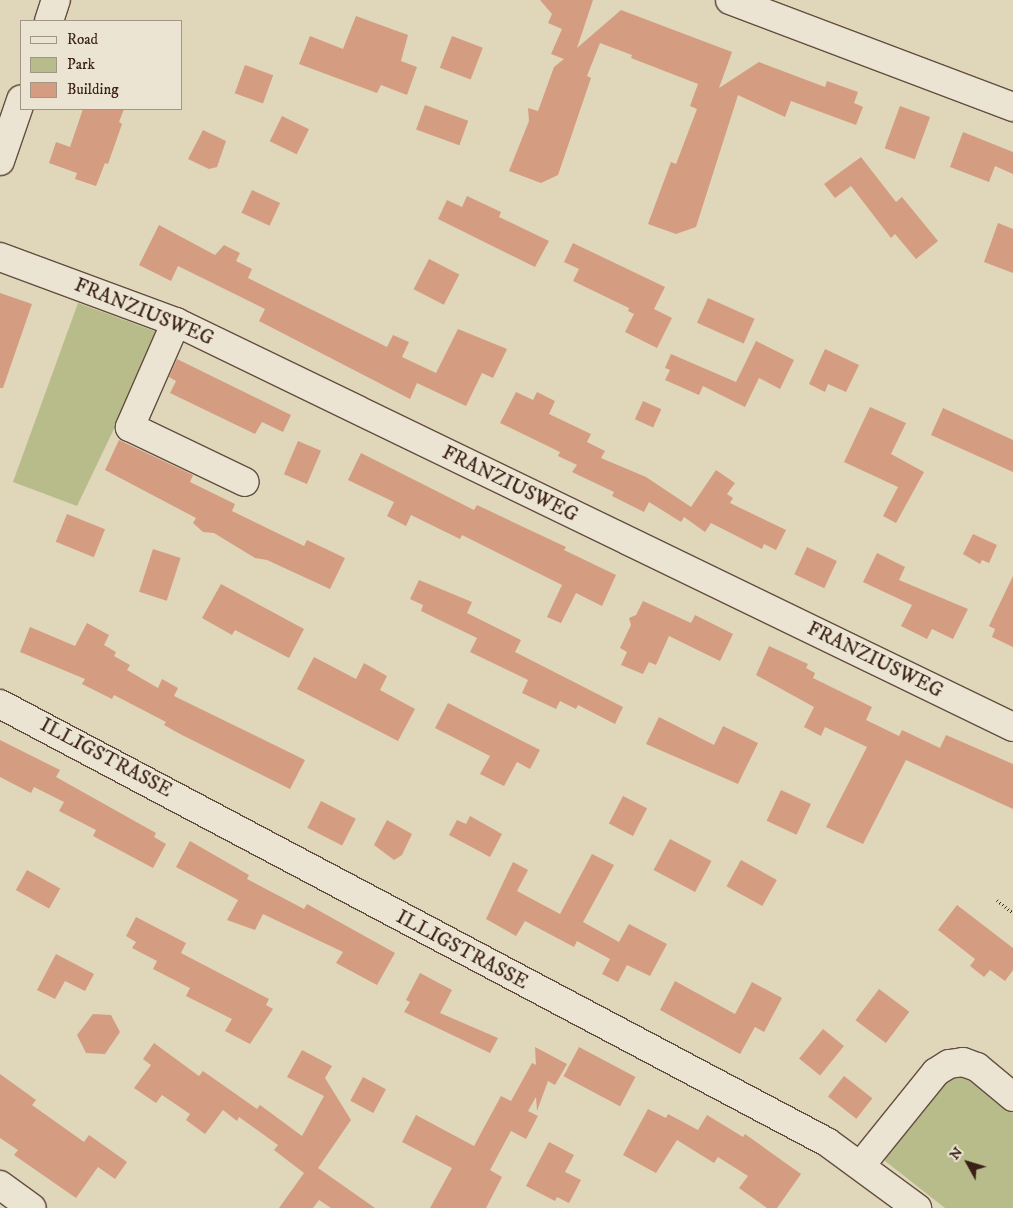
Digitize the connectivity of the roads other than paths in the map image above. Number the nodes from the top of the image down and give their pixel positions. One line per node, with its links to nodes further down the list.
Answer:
1 (56, 0): 3 (street)
2 (730, 0): 5 (street)
3 (49, 20)
4 (20, 103): 6 (street)
5 (1013, 107)
6 (0, 161)
7 (0, 257): 8 (street, FRANZIUSWEG)
8 (176, 322): 9 (street); 11 (street, FRANZIUSWEG)
9 (245, 482)
10 (0, 704): 13 (street, ILLIGSTRASSE)
11 (1013, 727)
12 (1013, 1096): 13 (street)
13 (861, 1165): 16 (street, ILLIGSTRASSE)
14 (0, 1185): 15 (street)
15 (32, 1208)
16 (917, 1208)

